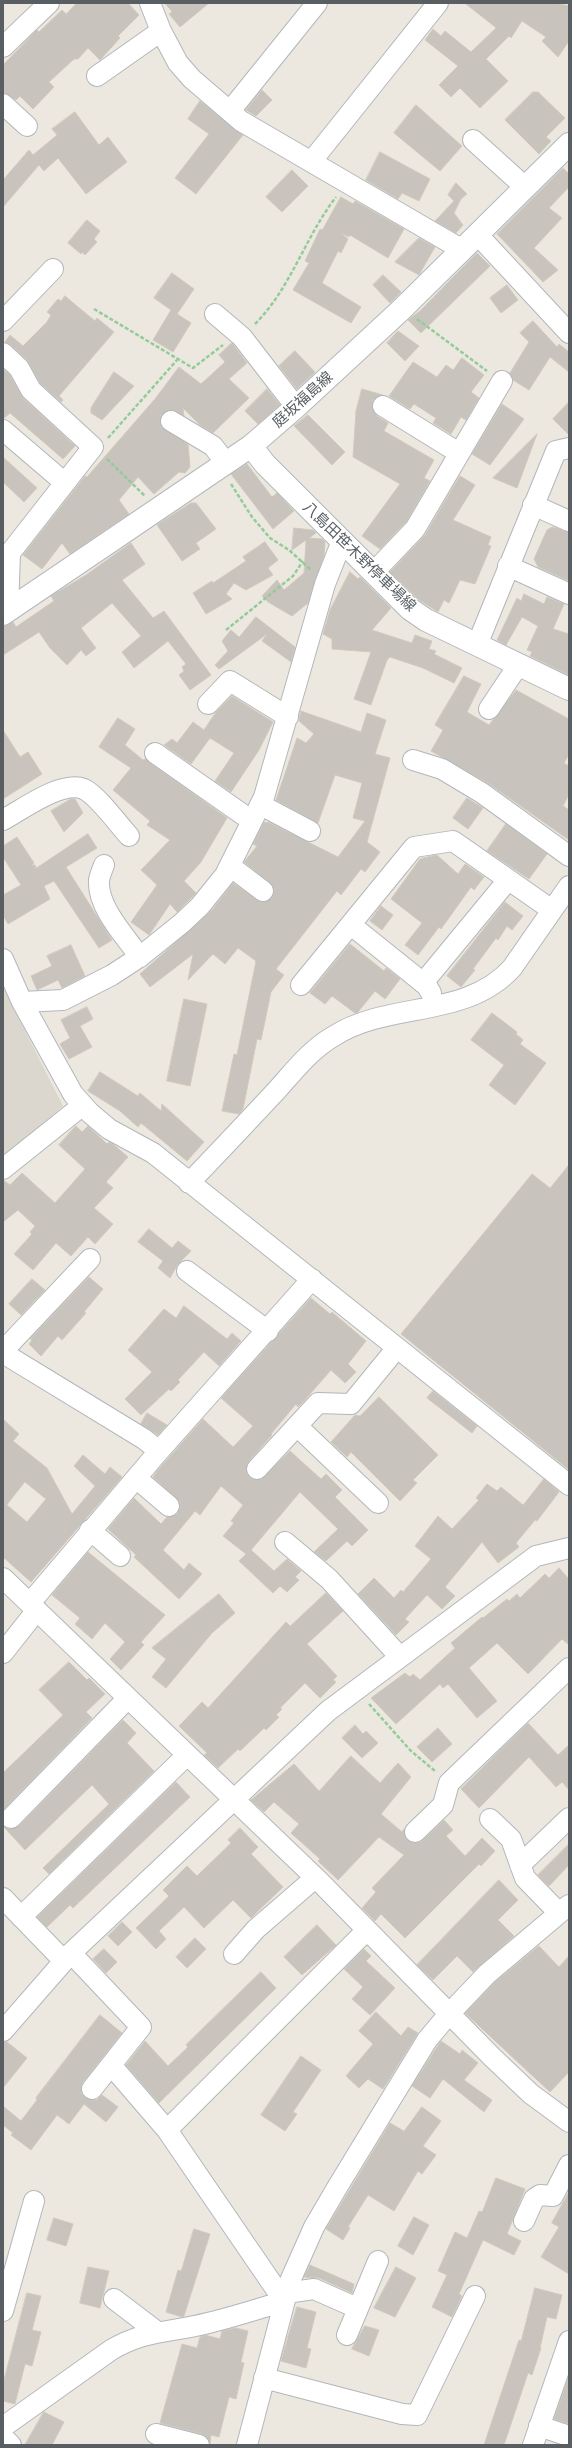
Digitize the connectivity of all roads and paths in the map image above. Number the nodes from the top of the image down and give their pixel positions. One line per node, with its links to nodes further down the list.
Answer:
1 (49, 3): 6 (street)
2 (150, 3): 5 (street)
3 (317, 3): 9 (street)
4 (438, 3): 13 (street)
5 (162, 31): 7 (street); 9 (street)
6 (3, 47)
7 (97, 76)
8 (3, 104): 10 (street)
9 (230, 110): 13 (street)
10 (27, 126)
11 (473, 140): 15 (street)
12 (569, 144): 15 (main road, 庭坂福島線)
13 (311, 162): 14 (street)
14 (347, 182): 17 (street); 24 (path)
15 (526, 187): 16 (main road, 庭坂福島線)
16 (477, 234): 17 (main road, 庭坂福島線); 23 (street)
17 (461, 249): 19 (main road, 庭坂福島線)
18 (53, 269): 22 (street)
19 (402, 308): 27 (path); 29 (main road, 庭坂福島線)
20 (94, 309): 26 (path)
21 (215, 314): 24 (street)
22 (3, 321)
23 (569, 333)
24 (239, 335): 26 (path); 29 (street)
25 (3, 353): 34 (street)
26 (177, 360): 34 (path)
27 (502, 381): 35 (street)
28 (384, 406): 35 (street)
29 (296, 407): 32 (main road, 庭坂福島線)
30 (171, 421): 36 (street)
31 (3, 430): 37 (street)
32 (251, 446): 36 (main road, 庭坂福島線); 41 (main road, 八島田笹木野停車場線)
33 (569, 448): 38 (street)
34 (95, 449): 37 (street); 39 (path)
35 (459, 453): 44 (street)
36 (223, 464): 39 (main road, 庭坂福島線); 42 (path)
37 (65, 483): 47 (street)
38 (533, 505): 40 (street); 43 (street)
39 (159, 509): 47 (main road, 庭坂福島線)
40 (569, 521)
41 (342, 541): 44 (main road, 八島田笹木野停車場線); 45 (street)
42 (303, 561): 45 (path); 48 (path)
43 (508, 566): 46 (street); 49 (street)
44 (374, 572): 49 (main road, 八島田笹木野停車場線)
45 (325, 584): 54 (street)
46 (569, 594)
47 (5, 613)
48 (226, 630)
49 (477, 645): 50 (main road, 八島田笹木野停車場線)
50 (519, 664): 51 (main road, 八島田笹木野停車場線); 53 (street)
51 (569, 688)
52 (208, 704): 54 (street)
53 (489, 709)
54 (288, 717): 57 (street)
55 (155, 753): 57 (street)
56 (413, 760): 61 (street)
57 (256, 813): 59 (street); 63 (street)
58 (3, 820): 60 (street)
59 (310, 831)
60 (129, 836)
61 (569, 856)
62 (104, 865): 69 (street)
63 (230, 866): 66 (street); 69 (street)
64 (508, 880): 67 (street); 68 (street); 71 (street)
65 (569, 886): 67 (street)
66 (263, 891)
67 (552, 910): 74 (street)
68 (352, 925): 71 (street); 72 (street)
69 (140, 957): 73 (street)
70 (3, 959): 73 (street)
71 (423, 983): 74 (street)
72 (301, 985)
73 (22, 1002): 75 (street)
74 (438, 1005): 77 (street)
75 (83, 1105): 76 (street); 77 (street)
76 (3, 1169)
77 (189, 1183): 80 (street)
78 (90, 1259): 83 (street)
79 (187, 1271): 81 (street)
80 (312, 1279): 81 (street); 82 (street)
81 (268, 1331): 85 (street)
82 (396, 1349): 84 (street); 88 (street)
83 (3, 1352): 85 (street)
84 (297, 1426): 86 (street); 89 (street)
85 (159, 1450): 87 (street)
86 (257, 1470)
87 (136, 1478): 90 (street); 91 (street)
88 (569, 1485)
89 (378, 1503)
90 (169, 1506)
91 (90, 1530): 94 (street); 96 (street)
92 (286, 1542): 98 (street)
93 (569, 1548): 98 (street)
94 (120, 1556)
95 (3, 1578): 96 (street)
96 (33, 1606): 97 (street); 101 (street)
97 (3, 1653)
98 (400, 1657): 100 (street)
99 (569, 1668): 103 (street)
100 (356, 1690): 103 (path); 104 (street)
101 (128, 1698): 102 (street); 105 (street)
102 (187, 1755): 104 (street); 113 (street)
103 (449, 1783): 108 (street)
104 (235, 1800): 110 (street); 116 (street)
105 (11, 1818)
106 (569, 1818): 109 (street)
107 (490, 1819): 109 (street)
108 (415, 1832)
109 (520, 1865): 112 (street)
110 (316, 1878): 114 (street); 115 (street)
111 (3, 1898): 113 (street)
112 (564, 1909): 117 (street)
113 (21, 1917): 116 (street)
114 (366, 1931): 117 (street); 122 (street)
115 (234, 1954)
116 (67, 1957): 118 (street); 119 (street)
117 (448, 2015): 121 (street); 128 (street)
118 (3, 2030)
119 (111, 2065): 120 (street); 122 (street)
120 (92, 2089)
121 (569, 2122)
122 (167, 2130): 128 (street)
123 (569, 2165): 125 (street)
124 (34, 2201): 131 (street)
125 (524, 2221)
126 (378, 2261): 130 (street)
127 (475, 2296): 135 (street)
128 (285, 2297): 130 (street); 132 (street); 135 (street)
129 (114, 2299): 132 (street)
130 (358, 2308): 133 (street)
131 (3, 2311)
132 (156, 2332): 137 (street)
133 (347, 2335)
134 (569, 2341): 136 (street)
135 (264, 2378): 142 (street)
136 (539, 2426): 139 (street); 143 (street)
137 (4, 2427): 140 (street)
138 (156, 2434): 141 (street)
139 (569, 2436)
140 (11, 2445)
141 (199, 2445)
142 (247, 2445)
143 (533, 2445)

